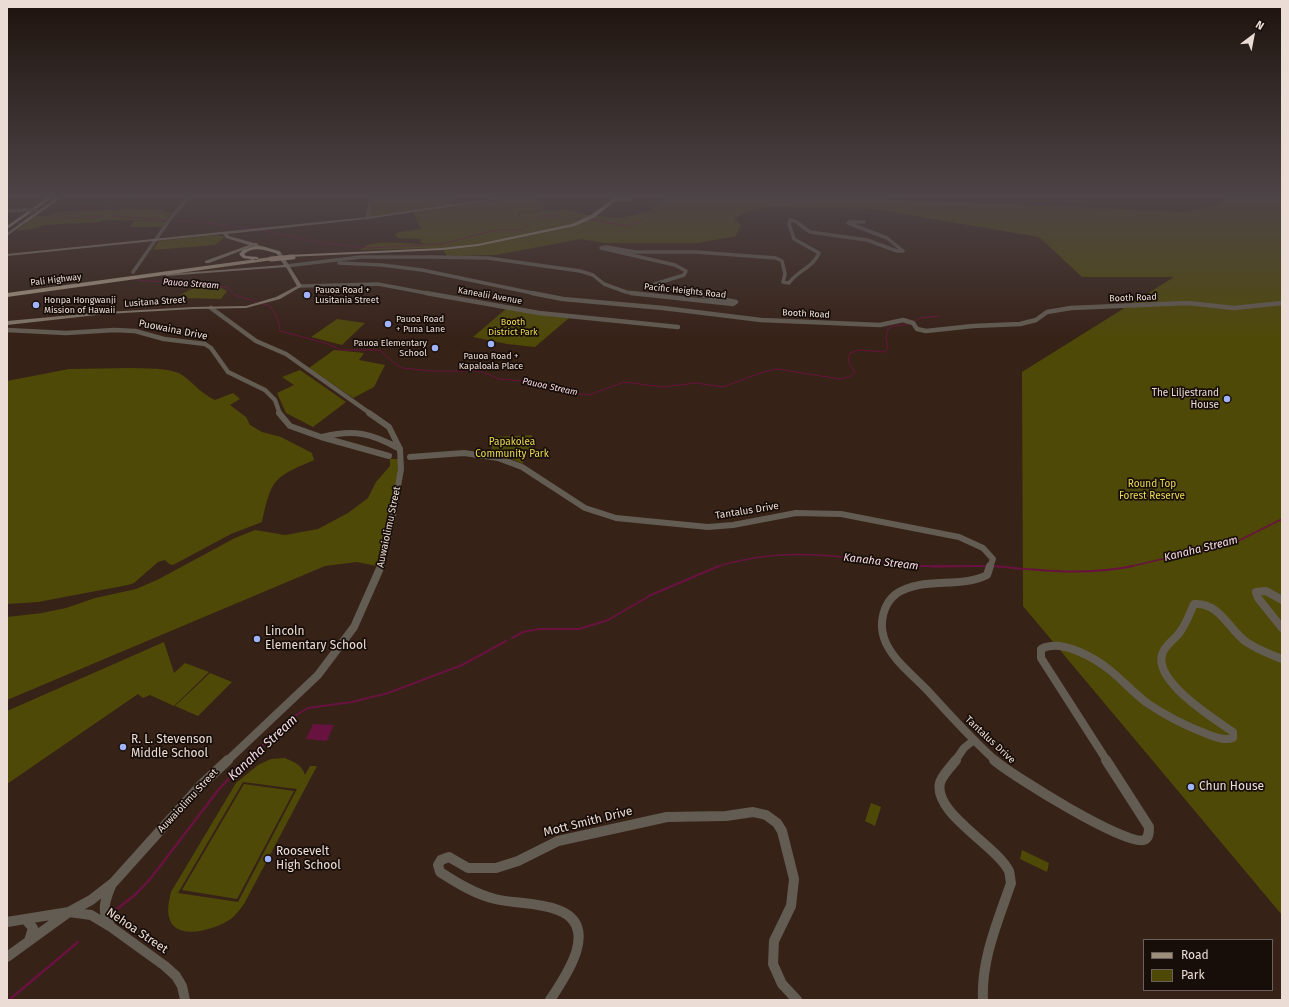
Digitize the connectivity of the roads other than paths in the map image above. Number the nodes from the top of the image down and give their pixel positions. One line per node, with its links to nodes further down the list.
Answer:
1 (106, 245): 12 (main road)
2 (153, 245): 19 (street)
3 (253, 245): 17 (main road)
4 (259, 245): 11 (main road)
5 (474, 245): 13 (highway, Pali Highway)
6 (488, 245): 10 (highway, Pali Highway)
7 (805, 245): 16 (street, Pacific Heights Road)
8 (879, 245): 9 (street, Pacific Heights Road)
9 (896, 245)
10 (400, 252): 13 (highway, Pali Highway); 15 (highway)
11 (279, 253): 14 (highway); 15 (main road)
12 (7, 255)
13 (293, 256): 14 (highway, Pali Highway, bridge)
14 (271, 258): 21 (highway, Pali Highway); 22 (highway, Pali Highway)
15 (282, 260): 18 (main road)
16 (343, 261): 18 (street, Pacific Heights Road); 30 (street, Booth Road)
17 (207, 262): 19 (highway)
18 (286, 266): 20 (main road, Pacific Heights Road); 25 (main road)
19 (136, 275): 21 (highway, Pali Highway); 22 (highway); 24 (highway)
20 (168, 275): 21 (highway)
21 (145, 277)
22 (103, 280): 23 (highway, Pali Highway)
23 (94, 281): 24 (highway); 26 (highway, Pali Highway)
24 (86, 283): 26 (highway, Pali Highway)
25 (300, 286): 29 (main road, Lusitana Street); 33 (street, Kanealii Avenue)
26 (45, 289): 27 (highway)
27 (7, 294)
28 (1282, 303): 30 (street, Booth Road)
29 (210, 308): 32 (main road, Lusitana Street); 36 (street, Auwaiolimu Street)
30 (731, 316): 31 (street)
31 (723, 321)
32 (7, 323)
33 (678, 327)
34 (7, 330): 35 (street, Puowaina Drive)
35 (321, 437): 36 (street); 37 (street, Puowaina Drive)
36 (400, 449): 43 (street, Auwaiolimu Street)
37 (389, 456)
38 (410, 457): 42 (street, Tantalus Drive)
39 (1282, 600): 40 (street)
40 (1282, 628)
41 (1282, 658): 42 (street, Tantalus Drive)
42 (974, 740): 53 (street)
43 (113, 883): 44 (street, Auwaiolimu Street); 47 (street)
44 (69, 912): 45 (street, Nehoa Street); 47 (street, Nehoa Street); 48 (street)
45 (26, 920): 46 (street, Nehoa Street); 48 (street)
46 (7, 922)
47 (111, 927): 50 (street, Nehoa Street)
48 (25, 945): 49 (street)
49 (7, 957)
50 (185, 1000)
51 (550, 1000): 52 (street, Mott Smith Drive)
52 (797, 1000)
53 (983, 1000)

